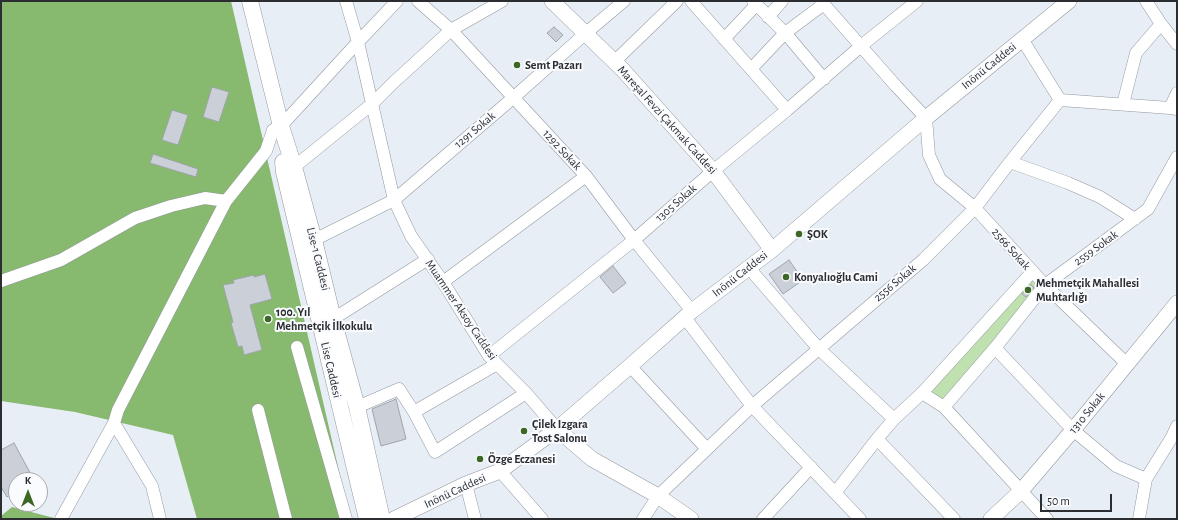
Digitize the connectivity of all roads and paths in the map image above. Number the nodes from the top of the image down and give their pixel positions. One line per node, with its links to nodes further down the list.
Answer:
1 (250, 1): 37 (main road, Lise-1 Caddesi)
2 (346, 1): 23 (street, Muammer Aksoy Caddesi)
3 (397, 1): 23 (street)
4 (418, 1): 18 (street, 1292 Sokak)
5 (502, 1): 18 (street)
6 (552, 1): 19 (street, Mareşal Fevzi Çakmak Caddesi)
7 (624, 1): 19 (street, 1291 Sokak)
8 (677, 1): 26 (street)
9 (782, 1): 16 (street)
10 (917, 1): 25 (street, 1305 Sokak)
11 (1069, 1): 22 (street, Inönü Caddesi)
12 (1146, 1): 17 (street)
13 (822, 2): 20 (street); 25 (street)
14 (696, 3): 21 (street)
15 (754, 3): 16 (street); 21 (street)
16 (768, 17): 20 (street)
17 (1161, 24): 24 (street); 33 (street)
18 (451, 30): 30 (street, 1292 Sokak); 32 (street)
19 (586, 33): 26 (street, Mareşal Fevzi Çakmak Caddesi); 30 (street, 1291 Sokak)
20 (785, 33): 27 (street); 28 (street)
21 (724, 39): 27 (street)
22 (1022, 39): 31 (street); 36 (street, Inönü Caddesi)
23 (358, 42): 32 (street, Muammer Aksoy Caddesi); 37 (street)
24 (1177, 44)
25 (861, 46): 28 (street, 1305 Sokak); 36 (street)
26 (615, 61): 41 (street, Mareşal Fevzi Çakmak Caddesi)
27 (751, 69): 35 (street)
28 (824, 79): 35 (street, 1305 Sokak)
29 (1177, 93): 34 (street)
30 (513, 98): 42 (street, 1292 Sokak); 43 (street, 1291 Sokak)
31 (1060, 100): 33 (street); 39 (street, 2556 Sokak)
32 (372, 104): 40 (street); 43 (street, Muammer Aksoy Caddesi)
33 (1123, 104): 34 (street)
34 (1174, 108)
35 (787, 110): 41 (street, 1305 Sokak)
36 (926, 118): 45 (street, 2566 Sokak); 49 (street, Inönü Caddesi)
37 (281, 126): 40 (main road, Lise-1 Caddesi); 44 (street); 91 (main road, Lise Caddesi)
38 (1177, 157): 46 (street, 2559 Sokak)
39 (1010, 162): 45 (street, 2556 Sokak); 46 (street)
40 (294, 167): 47 (main road, Lise-1 Caddesi)
41 (713, 171): 48 (street, 1305 Sokak); 49 (street, Mareşal Fevzi Çakmak Caddesi)
42 (586, 176): 48 (street, 1292 Sokak); 54 (street)
43 (394, 200): 47 (street, 1291 Sokak); 50 (street, Muammer Aksoy Caddesi)
44 (226, 201): 53 (street); 73 (street)
45 (975, 208): 52 (street, 2566 Sokak); 60 (street, 2556 Sokak)
46 (1135, 220): 55 (street, 2559 Sokak)
47 (314, 240): 58 (main road, Lise-1 Caddesi)
48 (634, 240): 57 (street, 1292 Sokak); 62 (street, 1305 Sokak)
49 (772, 250): 51 (street, Inönü Caddesi)
50 (428, 259): 54 (street, Muammer Aksoy Caddesi); 58 (street)
51 (749, 268): 57 (street, Inönü Caddesi); 60 (street)
52 (1032, 272): 55 (street, 2566 Sokak); 65 (street)
53 (1, 281)
54 (443, 282): 62 (street, Muammer Aksoy Caddesi)
55 (1045, 285): 61 (street, 2559 Sokak); 63 (street, 2566 Sokak)
56 (1177, 303): 63 (street, 1310 Sokak)
57 (688, 314): 64 (street, Inönü Caddesi); 67 (street, 1292 Sokak)
58 (333, 319): 69 (main road, Lise-1 Caddesi)
59 (297, 348): 90 (street)
60 (818, 348): 67 (street, 2556 Sokak); 72 (street)
61 (995, 348): 68 (street, 2559 Sokak); 76 (street)
62 (493, 360): 66 (street, Muammer Aksoy Caddesi); 71 (street, 1305 Sokak)
63 (1127, 364): 76 (street, 1310 Sokak)
64 (630, 366): 75 (street, Inönü Caddesi); 78 (street)
65 (922, 392): 68 (street); 72 (street)
66 (526, 393): 71 (street); 75 (street, Muammer Aksoy Caddesi)
67 (752, 406): 78 (street, 2556 Sokak); 79 (street, 1292 Sokak)
68 (944, 407): 83 (street)
69 (357, 408): 71 (street); 92 (main road, Lise-1 Caddesi)
70 (258, 410): 89 (street)
71 (414, 412)
72 (894, 419): 77 (street)
73 (114, 423): 87 (street); 88 (street)
74 (1177, 426): 81 (street)
75 (557, 429): 80 (street, Inönü Caddesi); 85 (street, Muammer Aksoy Caddesi)
76 (1073, 430): 81 (street); 83 (street, 1310 Sokak)
77 (877, 438): 84 (street); 99 (street)
78 (707, 449): 85 (street, 2556 Sokak)
79 (811, 467): 84 (street, 1292 Sokak); 98 (street)
80 (500, 470): 82 (street, Inönü Caddesi); 95 (street)
81 (1146, 479): 102 (street)
82 (466, 484): 93 (street, Inönü Caddesi); 94 (street)
83 (1021, 491): 100 (street, 1310 Sokak); 101 (street)
84 (835, 493): 86 (street, 1292 Sokak)
85 (658, 496): 96 (street, 2556 Sokak); 97 (street, Muammer Aksoy Caddesi)
86 (856, 518)
87 (61, 519)
88 (160, 519)
89 (286, 519)
90 (346, 519)
91 (367, 519)
92 (382, 519)
93 (394, 519)
94 (475, 519)
95 (542, 519)
96 (643, 519)
97 (691, 519)
98 (763, 519)
99 (954, 519)
100 (991, 519)
101 (1047, 519)
102 (1139, 519)

